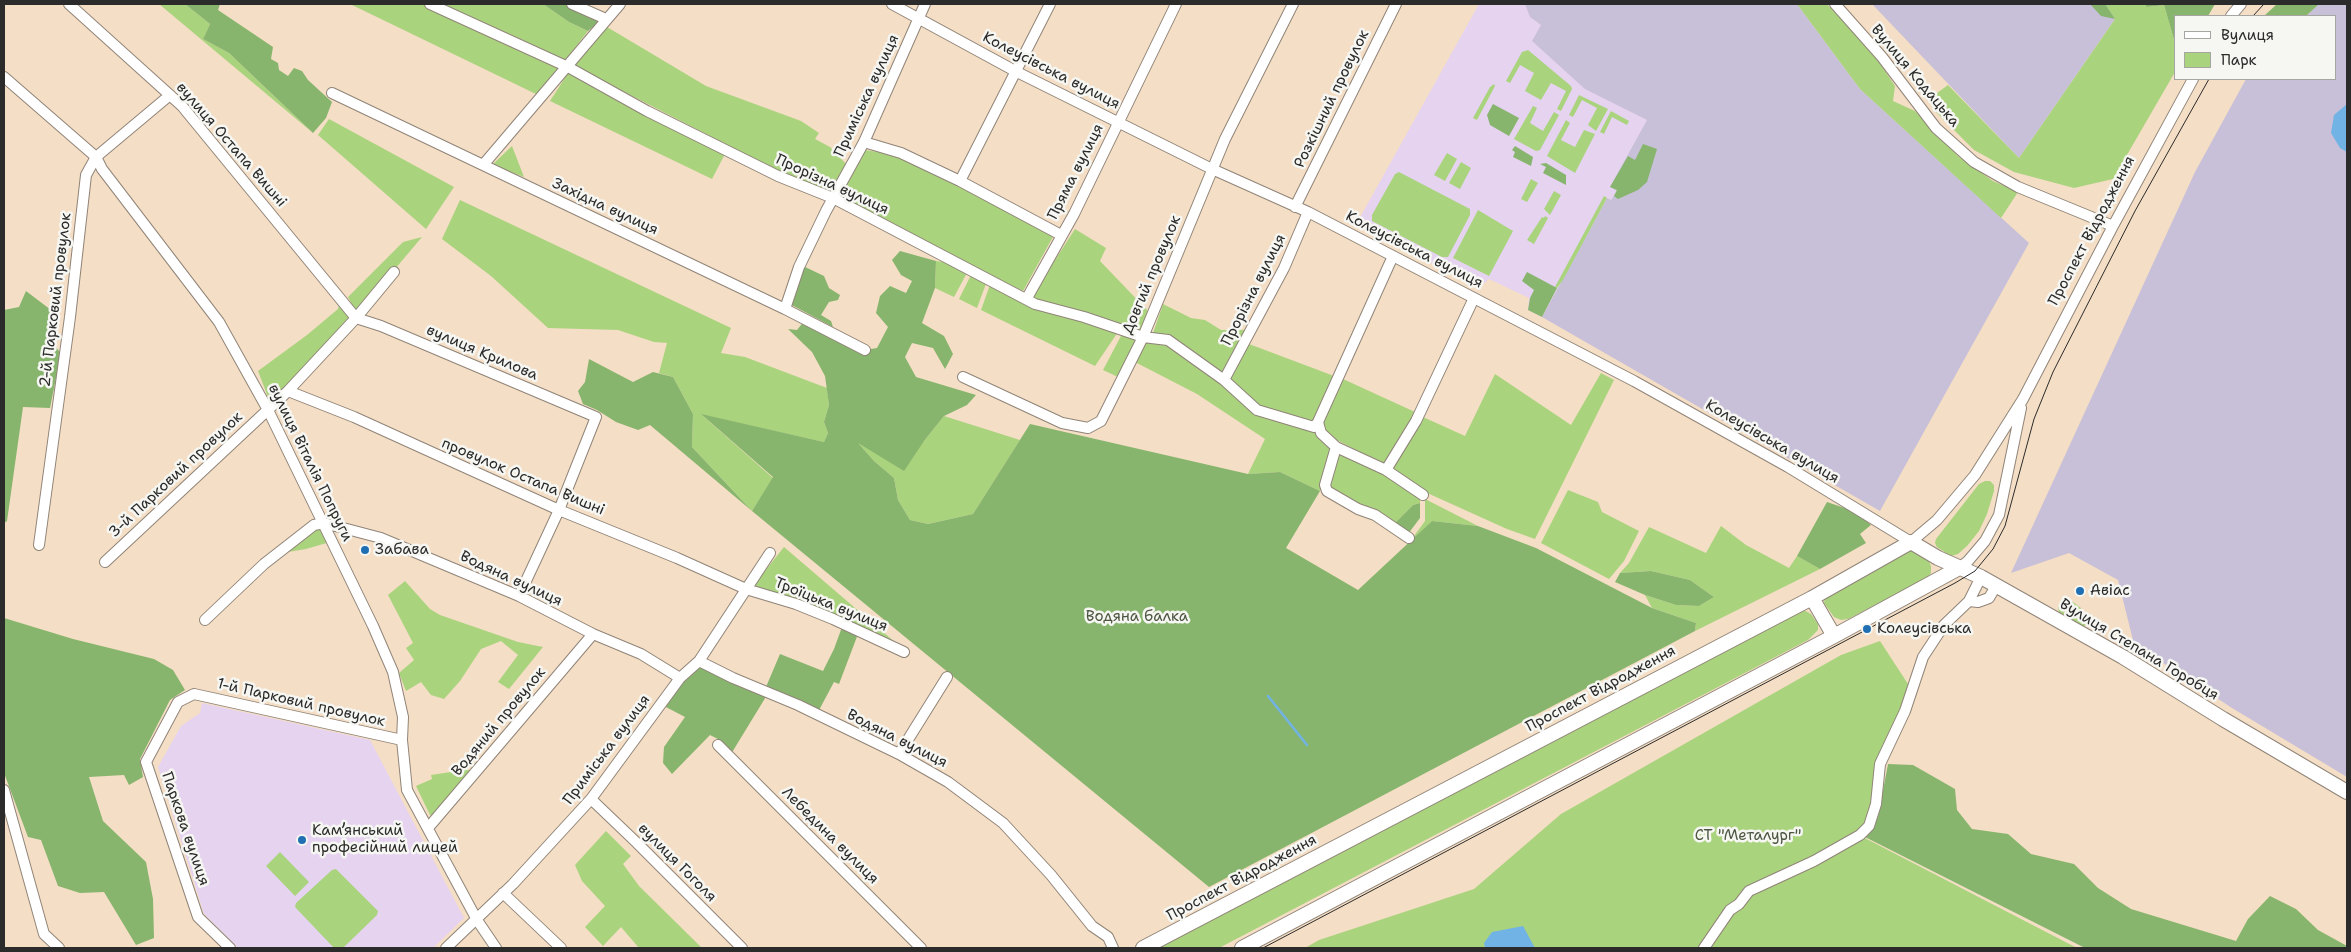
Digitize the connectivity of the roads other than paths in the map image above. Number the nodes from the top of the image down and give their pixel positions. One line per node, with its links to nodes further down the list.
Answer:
1 (69, 4): 21 (street, вулиця Остапа Вишні)
2 (430, 4): 16 (street, Прорізна вулиця)
3 (572, 4): 15 (street)
4 (620, 4): 15 (street)
5 (892, 4): 14 (street, Колеусівська вулиця)
6 (925, 4): 14 (street, Приміська вулиця)
7 (1050, 4): 17 (street)
8 (1176, 4): 22 (street, Пряма вулиця)
9 (1293, 4): 26 (street, Довгий провулок)
10 (1396, 4): 29 (street, Розкішний провулок)
11 (1835, 4): 31 (street, Вулиця Кодацька)
12 (2241, 4): 13 (street)
13 (2232, 15)
14 (918, 18): 17 (street, Колеусівська вулиця); 23 (street, Приміська вулиця)
15 (606, 19): 16 (street)
16 (568, 67): 25 (street); 28 (street, Прорізна вулиця)
17 (1017, 72): 22 (street, Колеусівська вулиця); 27 (street)
18 (4, 77): 24 (street, вулиця Віталія Попруги)
19 (2192, 80): 31 (street, Проспект Відродження)
20 (332, 93): 25 (street, Західна вулиця)
21 (170, 95): 24 (street, 2-й Парковий провулок); 38 (street, вулиця Остапа Вишні)
22 (1118, 122): 26 (street, Колеусівська вулиця); 32 (street, Пряма вулиця)
23 (864, 142): 27 (street); 28 (street, Приміська вулиця)
24 (96, 156): 45 (street, вулиця Віталія Попруги); 54 (street, 2-й Парковий провулок)
25 (483, 166): 37 (street, Західна вулиця)
26 (1212, 169): 29 (street, Колеусівська вулиця); 39 (street, Довгий провулок)
27 (960, 180): 32 (street)
28 (833, 198): 35 (street, Прорізна вулиця); 37 (street, Приміська вулиця)
29 (1295, 207): 30 (street, Колеусівська вулиця)
30 (1308, 212): 33 (street, Колеусівська вулиця); 42 (street, Прорізна вулиця)
31 (2113, 226): 44 (street, Проспект Відродження)
32 (1061, 235): 35 (street, Пряма вулиця)
33 (1393, 256): 36 (street, Колеусівська вулиця); 46 (street)
34 (394, 272): 38 (street, 3-й Парковий провулок)
35 (1027, 298): 39 (street, Прорізна вулиця)
36 (1474, 298): 48 (street); 53 (street, Колеусівська вулиця)
37 (785, 309): 40 (street, Західна вулиця)
38 (356, 318): 43 (street, 3-й Парковий провулок); 50 (street, вулиця Крилова)
39 (1143, 337): 41 (street, Довгий провулок); 42 (street, Прорізна вулиця)
40 (865, 350)
41 (963, 377)
42 (1224, 380): 46 (street, Прорізна вулиця)
43 (288, 391): 45 (street, 3-й Парковий провулок); 50 (street, провулок Остапа Вишні)
44 (2023, 400): 53 (street, Проспект Відродження); 57 (street, Проспект Відродження)
45 (268, 410): 51 (street, вулиця Віталія Попруги); 56 (street, 3-й Парковий провулок)
46 (1318, 422): 47 (street)
47 (1336, 447): 48 (street); 52 (street)
48 (1386, 470): 49 (street)
49 (1423, 495)
50 (559, 510): 60 (street, провулок Остапа Вишні); 61 (street)
51 (324, 523): 61 (street, Водяна вулиця); 64 (street); 72 (street, вулиця Віталія Попруги)
52 (1409, 538)
53 (1912, 542): 57 (main road, Вулиця Степана Горобця); 62 (main road, Проспект Відродження)
54 (39, 545)
55 (770, 553): 60 (street, Приміська вулиця)
56 (105, 562)
57 (1959, 568): 58 (main road, Вулиця Степана Горобця); 66 (main road, Проспект Відродження)
58 (1981, 577): 59 (main road, Вулиця Степана Горобця); 63 (street)
59 (1996, 586): 63 (street); 76 (main road, Вулиця Степана Горобця)
60 (746, 589): 67 (street, Троїцька вулиця); 68 (street, Приміська вулиця)
61 (519, 596): 65 (street, Водяна вулиця)
62 (1812, 598): 66 (main road); 89 (main road, Проспект Відродження)
63 (1968, 601): 91 (street)
64 (205, 620)
65 (593, 634): 70 (street, Водяна вулиця); 78 (street, Водяний провулок)
66 (1834, 636): 90 (main road, Проспект Відродження)
67 (904, 652)
68 (699, 660): 70 (street, Приміська вулиця); 74 (street, Водяна вулиця)
69 (947, 677): 74 (street)
70 (680, 678): 77 (street, Приміська вулиця)
71 (194, 694): 72 (street, 1-й Парковий провулок); 82 (street, Паркова вулиця)
72 (402, 740): 78 (street, вулиця Віталія Попруги)
73 (718, 745): 87 (street, Лебедина вулиця)
74 (899, 754): 88 (street, Водяна вулиця)
75 (4, 790): 81 (street)
76 (2347, 792)
77 (591, 799): 79 (street, Приміська вулиця); 86 (street, вулиця Гоголя)
78 (428, 828): 80 (street, вулиця Віталія Попруги)
79 (503, 893): 80 (street, Приміська вулиця); 85 (street)
80 (477, 920): 83 (street, Приміська вулиця); 84 (street, вулиця Віталія Попруги)
81 (59, 948)
82 (230, 948)
83 (446, 948)
84 (496, 948)
85 (561, 948)
86 (742, 948)
87 (921, 948)
88 (1113, 948)
89 (1142, 948)
90 (1242, 948)
91 (1704, 948)

